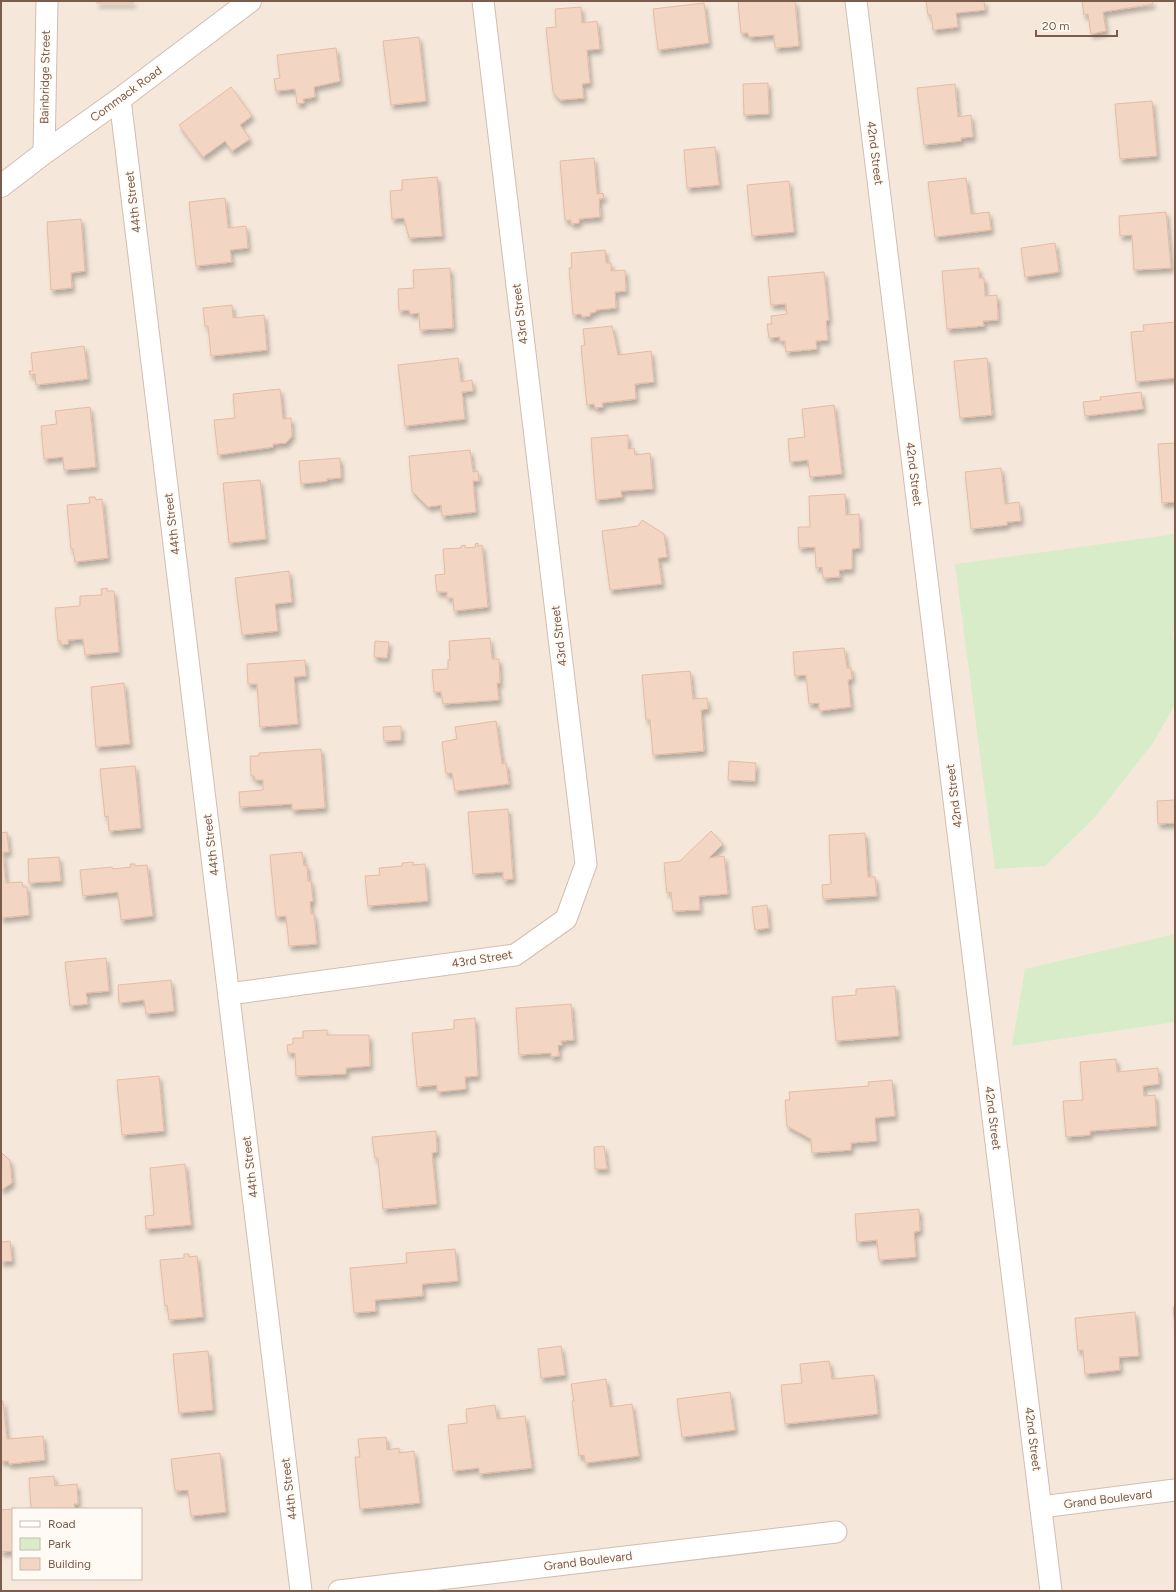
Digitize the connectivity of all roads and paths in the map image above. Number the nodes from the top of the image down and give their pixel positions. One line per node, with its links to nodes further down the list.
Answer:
1 (46, 1): 6 (street, Bainbridge Street)
2 (250, 1): 5 (street, Commack Road)
3 (483, 1): 8 (street, 43rd Street)
4 (856, 1): 10 (street, 42nd Street)
5 (120, 100): 6 (street, Commack Road); 8 (street, 44th Street)
6 (44, 153): 7 (street, Commack Road)
7 (1, 186)
8 (229, 994): 12 (street, 44th Street)
9 (1175, 1490): 10 (street, Grand Boulevard)
10 (1041, 1507): 14 (street, 42nd Street)
11 (836, 1532): 13 (street, Grand Boulevard)
12 (301, 1591)
13 (339, 1591)
14 (1051, 1591)

